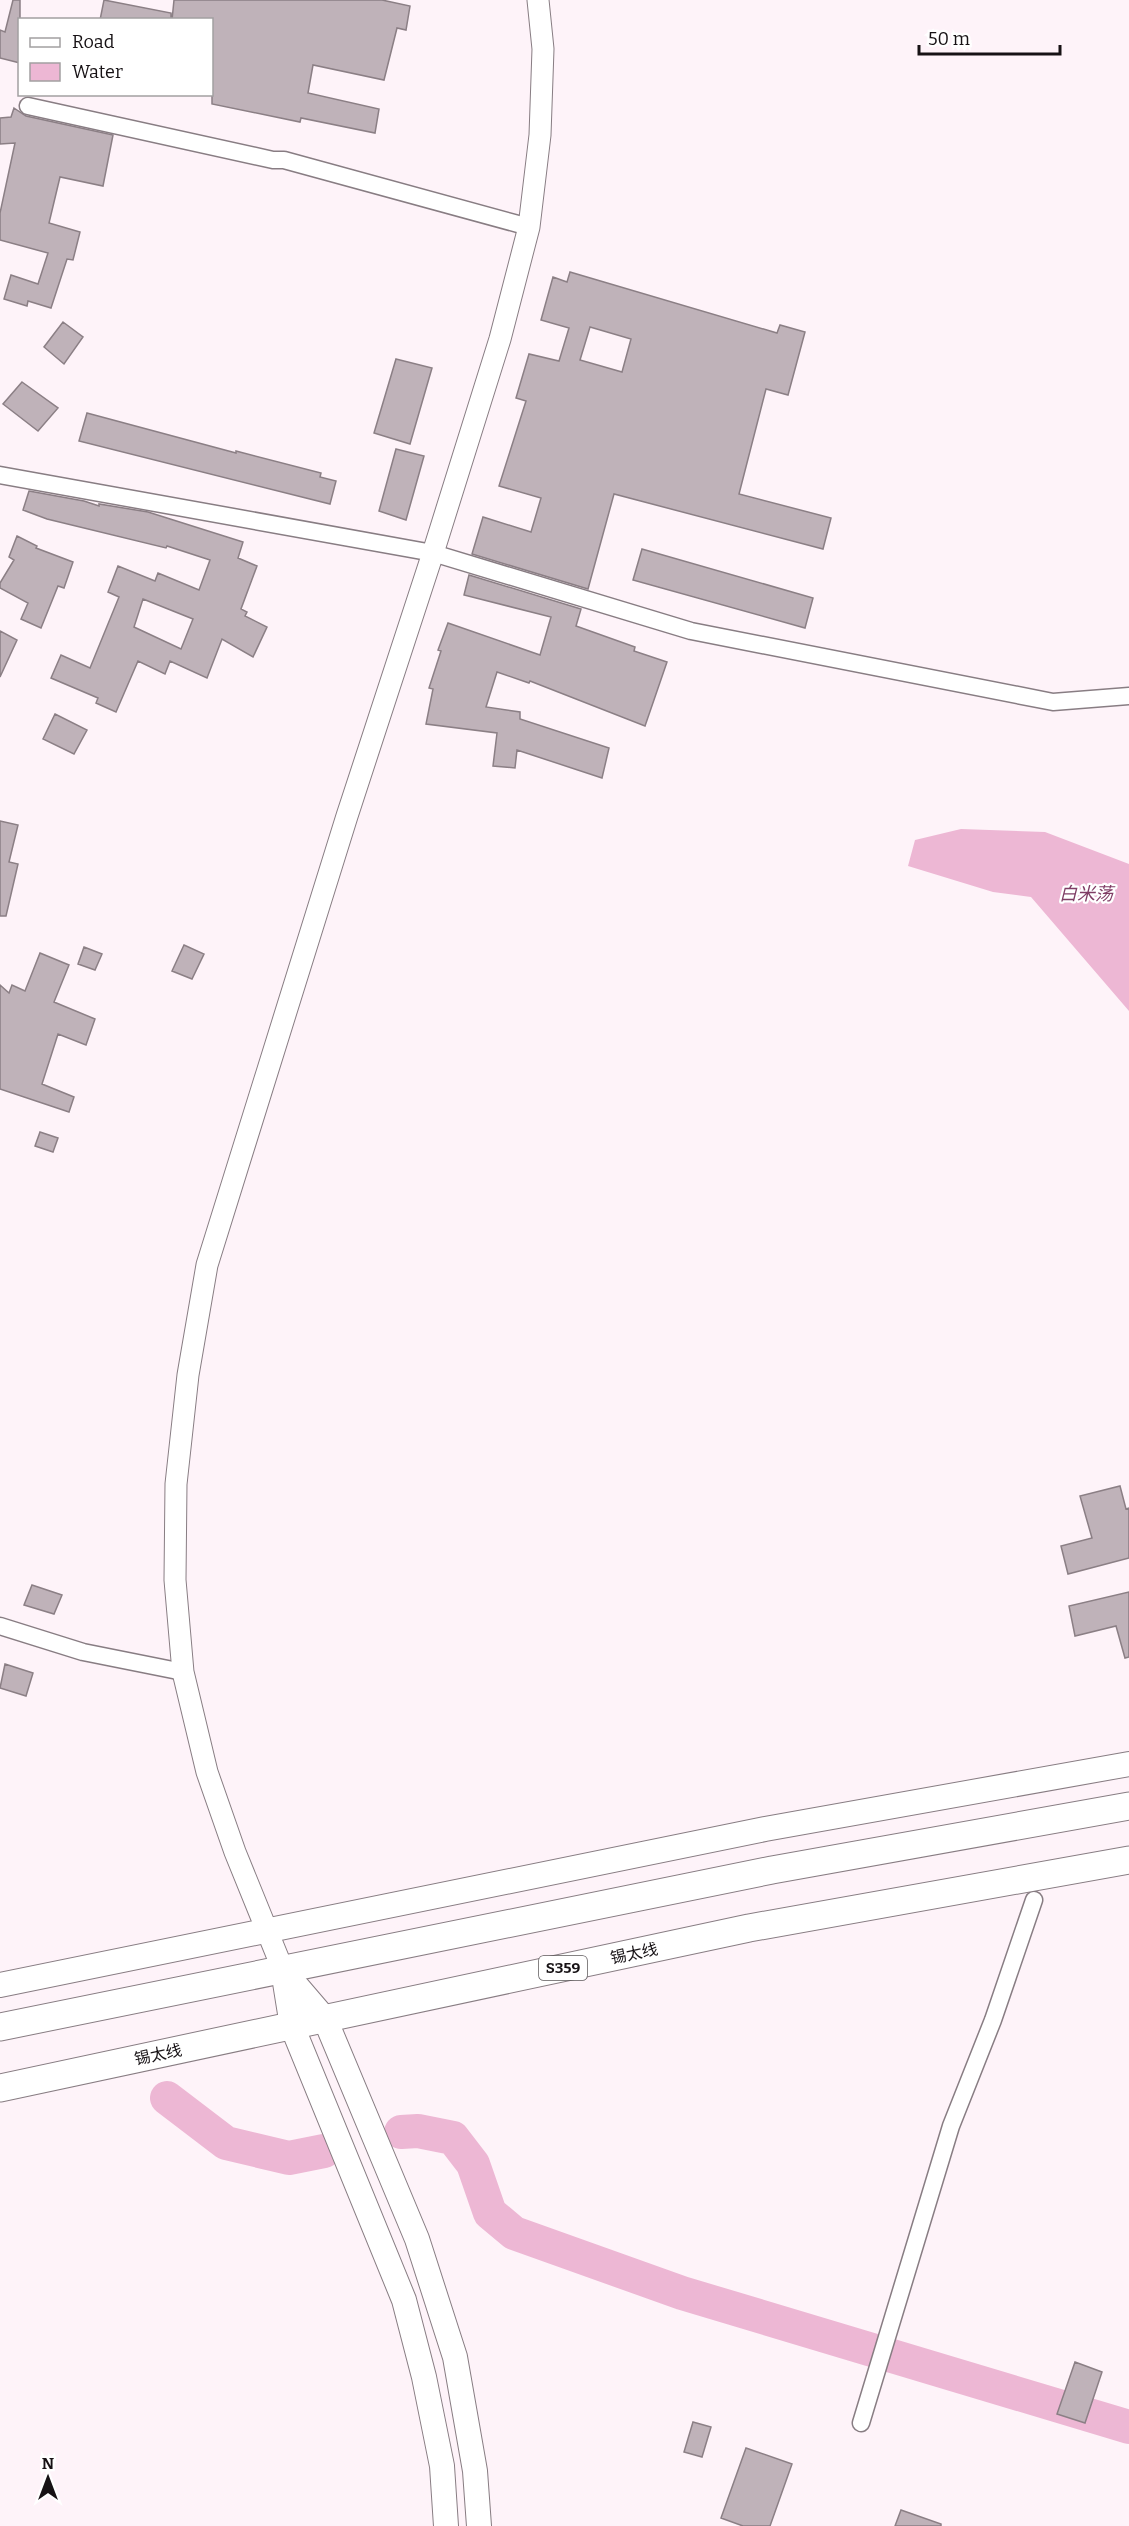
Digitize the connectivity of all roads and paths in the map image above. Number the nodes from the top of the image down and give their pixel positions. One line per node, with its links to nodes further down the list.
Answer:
1 (538, 0): 3 (street)
2 (28, 106): 3 (street)
3 (529, 228): 5 (street)
4 (0, 475): 5 (street)
5 (433, 553): 6 (street); 8 (street)
6 (1129, 696)
7 (0, 1626): 8 (street)
8 (183, 1672): 13 (street)
9 (1129, 1764): 13 (main road)
10 (1129, 1806): 14 (main road)
11 (1129, 1860): 16 (main road, 锡太线 / S359)
12 (1034, 1900): 20 (street)
13 (267, 1931): 14 (street); 15 (main road)
14 (282, 1970): 16 (main road); 17 (main road); 18 (main road)
15 (0, 1985)
16 (325, 2019): 17 (main road, 锡太线 / S359); 22 (main road)
17 (292, 2026): 19 (main road, 锡太线 / S359); 21 (main road)
18 (0, 2027)
19 (0, 2088)
20 (861, 2424)
21 (446, 2526)
22 (479, 2526)

